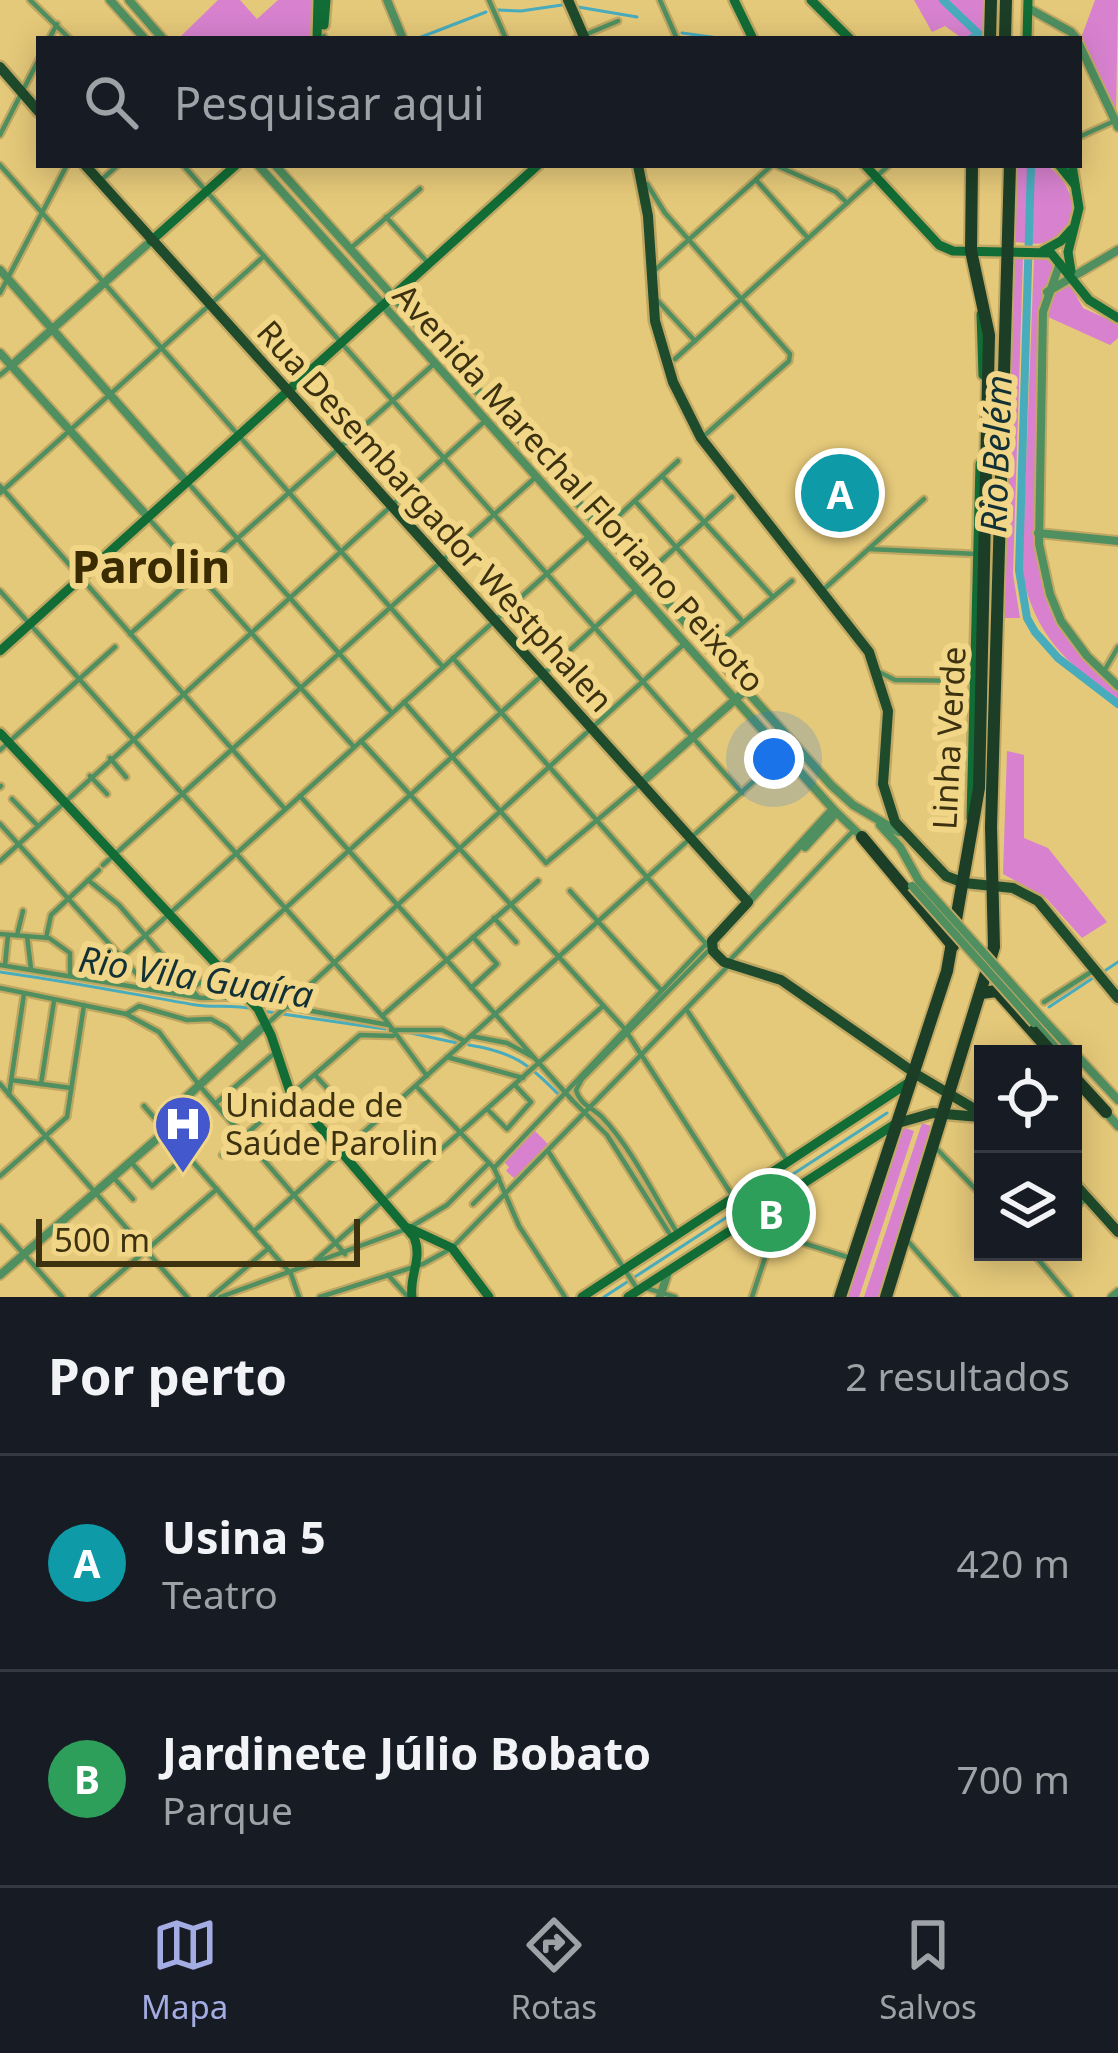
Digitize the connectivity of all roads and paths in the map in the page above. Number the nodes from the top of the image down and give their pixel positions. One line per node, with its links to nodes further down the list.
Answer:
1 (30, 0): 15 (street)
2 (110, 0): 18 (street)
3 (129, 0): 19 (street)
4 (322, 0): 20 (main road)
5 (387, 0): 21 (street)
6 (489, 0): 22 (street)
7 (568, 0): 23 (main road)
8 (660, 0): 25 (street)
9 (734, 0): 26 (main road)
10 (811, 0): 27 (main road)
11 (991, 0): 28 (highway)
12 (1006, 0): 29 (highway)
13 (1028, 4): 30 (main road); 31 (street)
14 (618, 21): 24 (street)
15 (57, 24): 16 (street); 17 (street)
16 (51, 36)
17 (67, 36)
18 (142, 36)
19 (160, 36)
20 (322, 36)
21 (403, 36)
22 (505, 36)
23 (580, 36)
24 (585, 36)
25 (676, 36)
26 (752, 36)
27 (847, 36)
28 (995, 36)
29 (996, 36)
30 (1027, 36)
31 (1074, 36)
32 (1082, 49): 37 (street)
33 (36, 64): 35 (street)
34 (0, 67): 35 (main road)
35 (22, 92): 36 (main road); 38 (street)
36 (36, 108)
37 (1117, 122): 39 (street)
38 (0, 135)
39 (1082, 136)
40 (0, 165): 85 (street)
41 (65, 168): 84 (street)
42 (88, 168): 61 (main road, Rua Desembargador Westphalen)
43 (115, 168): 61 (street)
44 (186, 168): 64 (street)
45 (233, 168): 64 (main road)
46 (261, 168): 90 (street, Avenida Marechal Floriano Peixoto)
47 (278, 168): 73 (street, Avenida Marechal Floriano Peixoto)
48 (535, 168): 80 (main road)
49 (638, 168): 67 (main road)
50 (639, 168): 66 (street)
51 (770, 168): 60 (street)
52 (774, 168): 65 (street)
53 (868, 168): 59 (main road)
54 (886, 168): 59 (street)
55 (972, 168): 76 (highway, Linha Verde)
56 (1010, 168): 74 (highway, Linha Verde)
57 (1061, 168): 63 (main road)
58 (1073, 168): 63 (main road)
59 (876, 177): 65 (street); 76 (main road)
60 (756, 179): 70 (street); 72 (street)
61 (100, 182): 71 (main road, Rua Desembargador Westphalen)
62 (420, 190): 68 (street)
63 (1077, 190): 69 (main road)
64 (206, 191): 71 (main road); 78 (street)
65 (847, 203): 70 (street)
66 (665, 213): 67 (street); 72 (street)
67 (648, 216): 82 (main road)
68 (386, 217): 73 (street); 80 (street)
69 (1074, 226): 77 (main road); 83 (main road)
70 (808, 238): 93 (street)
71 (151, 241): 85 (street); 95 (main road, Rua Desembargador Westphalen)
72 (689, 241): 82 (street); 93 (street)
73 (350, 248): 86 (street, Avenida Marechal Floriano Peixoto)
74 (1011, 250): 76 (main road); 77 (main road); 223 (highway, Linha Verde)
75 (1118, 250): 83 (street)
76 (971, 251): 87 (highway, Linha Verde)
77 (1043, 251): 79 (main road)
78 (264, 256): 95 (street); 99 (street)
79 (1061, 261): 83 (main road); 88 (street)
80 (429, 263): 92 (main road)
81 (0, 270): 84 (street)
82 (650, 274): 91 (main road)
83 (1071, 276): 88 (street); 96 (main road)
84 (8, 278): 89 (street); 97 (street)
85 (104, 283): 97 (street); 100 (street)
86 (382, 284): 90 (street); 92 (street, Avenida Marechal Floriano Peixoto)
87 (981, 290): 136 (main road); 208 (highway, Linha Verde)
88 (1047, 292): 129 (street)
89 (0, 293)
90 (373, 293): 94 (street, Avenida Marechal Floriano Peixoto)
91 (652, 294): 98 (street); 112 (main road)
92 (393, 296): 94 (main road); 128 (street, Avenida Marechal Floriano Peixoto)
93 (741, 299): 98 (street); 112 (street)
94 (383, 305): 99 (main road); 103 (street, Avenida Marechal Floriano Peixoto)
95 (208, 306): 100 (street); 106 (main road, Rua Desembargador Westphalen)
96 (1118, 318)
97 (52, 329): 104 (street); 107 (street)
98 (694, 341): 102 (street)
99 (341, 343): 106 (main road); 108 (street)
100 (161, 348): 107 (street); 111 (street)
101 (0, 353): 104 (street)
102 (675, 359)
103 (435, 363): 108 (street); 109 (street, Avenida Marechal Floriano Peixoto)
104 (11, 366): 105 (street); 110 (street)
105 (0, 376)
106 (286, 392): 111 (main road); 113 (main road, Rua Desembargador Westphalen)
107 (110, 394): 110 (street); 118 (street)
108 (392, 400): 113 (street); 114 (street)
109 (486, 420): 114 (street); 116 (street, Avenida Marechal Floriano Peixoto)
110 (69, 430): 119 (street); 126 (street)
111 (238, 435): 118 (main road); 120 (street)
112 (701, 439): 145 (main road)
113 (338, 449): 120 (street); 124 (main road, Rua Desembargador Westphalen)
114 (444, 458): 124 (street); 125 (street)
115 (678, 461): 117 (street)
116 (537, 476): 125 (street); 130 (street, Avenida Marechal Floriano Peixoto)
117 (662, 476): 123 (street); 127 (street)
118 (187, 482): 126 (main road); 131 (street)
119 (1, 490): 141 (street)
120 (289, 493): 131 (street); 135 (street)
121 (733, 497): 127 (street)
122 (924, 499): 134 (street)
123 (635, 500): 128 (street); 133 (street)
124 (390, 507): 135 (street); 137 (main road, Rua Desembargador Westphalen)
125 (494, 514): 137 (street); 139 (street)
126 (148, 518): 138 (street); 141 (main road)
127 (705, 522): 133 (street); 147 (street)
128 (602, 531): 140 (street, Avenida Marechal Floriano Peixoto)
129 (1038, 533): 132 (street); 164 (street)
130 (590, 535): 139 (street); 144 (street, Avenida Marechal Floriano Peixoto)
131 (237, 538): 138 (street); 146 (street)
132 (1118, 541)
133 (676, 547): 140 (street); 150 (street)
134 (868, 549): 136 (street); 145 (street)
135 (340, 551): 146 (street); 148 (street)
136 (977, 554): 169 (main road)
137 (441, 562): 148 (street); 149 (main road, Rua Desembargador Westphalen)
138 (198, 573): 153 (street); 154 (street)
139 (547, 574): 149 (street); 152 (street)
140 (644, 576): 158 (street, Avenida Marechal Floriano Peixoto)
141 (81, 578): 151 (main road); 154 (street)
142 (792, 581): 147 (street)
143 (0, 590): 151 (street)
144 (636, 590): 152 (street); 155 (street, Avenida Marechal Floriano Peixoto)
145 (823, 590): 163 (main road)
146 (289, 597): 153 (street); 160 (street)
147 (772, 597): 150 (street)
148 (390, 608): 160 (street); 162 (street)
149 (494, 621): 161 (street); 165 (main road, Rua Desembargador Westphalen)
150 (743, 622): 158 (street)
151 (30, 624): 159 (main road); 166 (street)
152 (595, 627): 165 (street); 168 (street)
153 (250, 632): 171 (street); 174 (street)
154 (130, 634): 174 (street)
155 (685, 644): 168 (street); 176 (street, Avenida Marechal Floriano Peixoto)
156 (115, 647): 166 (street)
157 (1118, 647): 164 (street)
158 (712, 649): 172 (street, Avenida Marechal Floriano Peixoto)
159 (0, 651)
160 (339, 654): 171 (street); 180 (street)
161 (453, 658): 162 (street); 179 (street)
162 (443, 668): 177 (street)
163 (878, 671): 167 (street); 173 (main road)
164 (1103, 673): 170 (street)
165 (542, 675): 179 (street); 181 (main road, Rua Desembargador Westphalen)
166 (79, 679): 183 (street); 184 (street)
167 (896, 680): 169 (street); 173 (street)
168 (643, 682): 181 (street); 182 (street)
169 (973, 682): 208 (main road)
170 (1118, 686)
171 (301, 688): 185 (street); 186 (street)
172 (746, 690): 175 (street, Avenida Marechal Floriano Peixoto); 176 (street)
173 (884, 690): 210 (main road)
174 (182, 693): 183 (street); 186 (street)
175 (754, 699): 178 (street); 204 (street, Avenida Marechal Floriano Peixoto)
176 (735, 700): 178 (street, Avenida Marechal Floriano Peixoto); 182 (street)
177 (404, 702): 180 (street); 188 (street)
178 (743, 709): 187 (street, Avenida Marechal Floriano Peixoto)
179 (501, 712): 188 (street); 190 (street)
180 (392, 713): 185 (street)
181 (591, 729): 190 (street); 193 (main road, Rua Desembargador Westphalen)
182 (693, 737): 193 (street); 194 (street)
183 (132, 739): 189 (street); 196 (street)
184 (3, 742): 200 (main road)
185 (357, 744): 197 (street); 198 (street)
186 (232, 749): 196 (street); 201 (street)
187 (784, 754): 194 (street); 203 (street, Avenida Marechal Floriano Peixoto)
188 (452, 757): 197 (street); 202 (street)
189 (110, 758): 191 (street); 192 (street)
190 (549, 767): 202 (street); 205 (street)
191 (91, 776): 195 (street); 200 (street)
192 (127, 777)
193 (640, 783): 205 (street); 211 (main road, Rua Desembargador Westphalen)
194 (742, 793): 211 (street)
195 (107, 794)
196 (182, 794): 215 (street); 216 (street)
197 (410, 795): 213 (street); 214 (street)
198 (300, 796): 201 (street); 214 (street)
199 (13, 799): 207 (street)
200 (63, 800): 207 (street); 216 (main road)
201 (285, 809): 215 (street)
202 (500, 811): 205 (street); 213 (street)
203 (835, 811): 209 (street, Avenida Marechal Floriano Peixoto); 226 (street)
204 (865, 812): 210 (street, Avenida Marechal Floriano Peixoto); 222 (street, Avenida Marechal Floriano Peixoto)
205 (598, 821): 218 (street)
206 (0, 824): 212 (street)
207 (37, 825): 212 (street)
208 (973, 830): 221 (highway, Linha Verde)
209 (858, 833): 222 (street, Avenida Marechal Floriano Peixoto); 242 (highway); 247 (street)
210 (902, 834): 221 (main road)
211 (691, 838): 218 (street); 226 (main road, Rua Desembargador Westphalen)
212 (17, 843): 217 (street); 225 (street)
213 (459, 848): 227 (street); 228 (street)
214 (348, 850): 228 (street); 229 (street)
215 (235, 854): 229 (street); 231 (street)
216 (114, 855): 219 (street); 231 (main road)
217 (0, 861)
218 (647, 878): 233 (street); 241 (street)
219 (88, 880): 225 (street); 234 (street)
220 (538, 880): 227 (street)
221 (964, 883): 223 (main road); 242 (highway, Linha Verde)
222 (915, 884): 274 (street, Avenida Marechal Floriano Peixoto, bridge)
223 (988, 885): 251 (main road); 260 (highway, Linha Verde)
224 (570, 891): 233 (street)
225 (69, 901): 239 (street); 244 (street)
226 (748, 902): 241 (main road)
227 (510, 904): 232 (street); 243 (street)
228 (397, 905): 245 (street); 246 (street)
229 (284, 909): 246 (street); 249 (street)
230 (23, 911): 236 (street)
231 (169, 914): 234 (street); 249 (main road)
232 (494, 918): 238 (street); 240 (street)
233 (598, 922): 243 (street); 258 (street)
234 (146, 934): 244 (street); 256 (street)
235 (4, 935): 236 (street); 248 (street)
236 (17, 935): 237 (street)
237 (27, 936): 239 (street); 250 (street)
238 (473, 937): 245 (street); 257 (street)
239 (46, 938): 252 (street)
240 (516, 943)
241 (711, 944): 247 (main road); 258 (street); 276 (street)
242 (953, 947): 287 (highway, Linha Verde)
243 (559, 957): 267 (street); 271 (street)
244 (120, 958): 253 (street); 254 (street)
245 (446, 960): 257 (street); 272 (street)
246 (332, 963): 269 (street); 272 (street)
247 (727, 963): 268 (street); 287 (main road)
248 (3, 965): 250 (street)
249 (219, 968): 256 (street); 262 (main road)
250 (31, 969): 252 (street)
251 (1096, 969): 263 (main road); 265 (street)
252 (70, 975): 253 (street)
253 (97, 979): 254 (street)
254 (148, 986): 261 (street)
255 (0, 988): 259 (street)
256 (191, 988): 261 (street)
257 (471, 988): 271 (street)
258 (661, 990): 276 (street)
259 (24, 993): 264 (street); 289 (street)
260 (981, 993): 279 (highway); 300 (highway, Linha Verde)
261 (198, 997): 262 (street)
262 (248, 998): 273 (main road)
263 (1118, 998)
264 (54, 999): 266 (street); 291 (street)
265 (1044, 1002)
266 (84, 1006): 270 (street); 296 (street)
267 (603, 1006): 276 (street); 284 (street)
268 (686, 1009): 282 (street); 325 (street)
269 (280, 1011): 273 (street); 275 (street)
270 (126, 1014): 278 (street); 293 (street)
271 (495, 1015): 277 (street); 284 (street)
272 (382, 1016): 275 (street)
273 (264, 1019): 278 (street); 281 (main road)
274 (1038, 1020): 280 (street, Avenida Marechal Floriano Peixoto); 301 (street, Avenida Marechal Floriano Peixoto)
275 (391, 1030): 277 (street); 285 (street); 286 (street)
276 (626, 1030): 282 (street); 297 (street)
277 (468, 1039): 283 (street); 284 (street)
278 (243, 1045): 293 (street)
279 (1049, 1045)
280 (1050, 1045)
281 (276, 1052): 299 (main road); 303 (street)
282 (642, 1054): 306 (street); 339 (street)
283 (447, 1058): 286 (street); 288 (street)
284 (536, 1065): 288 (street); 297 (street)
285 (315, 1075): 299 (street); 302 (street)
286 (427, 1076): 295 (street)
287 (913, 1077): 300 (main road); 311 (highway, Linha Verde); 325 (main road)
288 (523, 1078): 294 (street)
289 (11, 1080): 291 (street); 298 (street)
290 (0, 1084): 298 (street)
291 (40, 1084): 296 (street)
292 (1082, 1084): 308 (highway)
293 (200, 1085): 303 (street); 313 (street)
294 (515, 1085): 305 (street); 305 (street)
295 (416, 1086): 314 (street); 321 (street)
296 (71, 1088): 316 (street)
297 (571, 1091): 306 (street); 306 (street); 326 (street)
298 (9, 1095): 316 (street)
299 (292, 1095): 317 (street); 321 (main road)
300 (948, 1095): 307 (main road); 309 (highway, Linha Verde)
301 (1118, 1100)
302 (339, 1101)
303 (216, 1104): 317 (street)
304 (144, 1106): 313 (street)
305 (488, 1110): 314 (street)
306 (587, 1110): 320 (street); 349 (street)
307 (974, 1111)
308 (1106, 1112): 312 (street)
309 (941, 1113): 310 (main road); 311 (main road); 318 (highway, Linha Verde)
310 (974, 1115)
311 (898, 1123): 315 (main road); 319 (highway, Linha Verde)
312 (1118, 1125)
313 (166, 1131): 322 (street); 324 (street)
314 (462, 1133): 326 (street); 340 (street)
315 (878, 1134): 319 (highway); 334 (main road)
316 (45, 1136): 327 (street); 332 (street)
317 (244, 1137): 323 (street); 335 (street)
318 (932, 1143): 330 (street); 350 (highway, Linha Verde)
319 (890, 1146): 359 (highway, Linha Verde)
320 (548, 1151): 336 (street); 364 (street)
321 (342, 1152): 335 (street); 340 (main road)
322 (187, 1155): 324 (street); 331 (street)
323 (222, 1155)
324 (131, 1162): 328 (street)
325 (788, 1162): 339 (main road)
326 (492, 1166): 329 (street); 345 (street)
327 (0, 1175)
328 (113, 1177): 332 (street); 338 (street)
329 (499, 1178): 336 (street); 342 (street)
330 (974, 1187)
331 (217, 1189): 346 (street); 355 (street)
332 (95, 1192): 355 (street); 357 (street)
333 (1082, 1192): 337 (main road)
334 (786, 1194): 343 (main road); 348 (street)
335 (294, 1195): 346 (street); 352 (street)
336 (504, 1196): 354 (street); 379 (street)
337 (1087, 1198): 341 (street); 347 (main road)
338 (133, 1199)
339 (734, 1200): 343 (main road); 349 (main road)
340 (386, 1202): 345 (main road); 352 (street)
341 (1082, 1202)
342 (473, 1204)
343 (746, 1218): 348 (street); 363 (main road)
344 (0, 1227): 357 (street)
345 (409, 1228): 351 (main road); 356 (main road); 358 (street)
346 (254, 1231): 353 (street)
347 (1118, 1232)
348 (773, 1233): 359 (street); 382 (street)
349 (677, 1236): 363 (main road); 364 (main road)
350 (905, 1237): 384 (highway, Linha Verde); 385 (street)
351 (434, 1239): 354 (main road); 356 (main road)
352 (336, 1243): 358 (street); 360 (street)
353 (269, 1248): 365 (street); 373 (street)
354 (452, 1248): 362 (street); 378 (main road)
355 (146, 1250): 371 (street); 372 (street)
356 (418, 1250): 362 (main road)
357 (24, 1254): 366 (street); 370 (street)
358 (345, 1254): 360 (street)
359 (853, 1259): 383 (highway, Linha Verde)
360 (316, 1260): 365 (street)
361 (1040, 1261): 386 (street)
362 (417, 1265): 367 (street); 377 (main road)
363 (675, 1265): 368 (main road); 369 (street)
364 (625, 1271): 368 (street); 380 (main road)
365 (291, 1274): 374 (street); 375 (street)
366 (0, 1275)
367 (391, 1277): 376 (street); 377 (street)
368 (636, 1290): 369 (street)
369 (661, 1295): 381 (street)
370 (62, 1297)
371 (92, 1297)
372 (187, 1297)
373 (211, 1297)
374 (220, 1297)
375 (299, 1297)
376 (320, 1297)
377 (410, 1297)
378 (488, 1297)
379 (566, 1297)
380 (582, 1297)
381 (675, 1297)
382 (752, 1297)
383 (840, 1297)
384 (886, 1297)
385 (957, 1297)
386 (1070, 1297)

